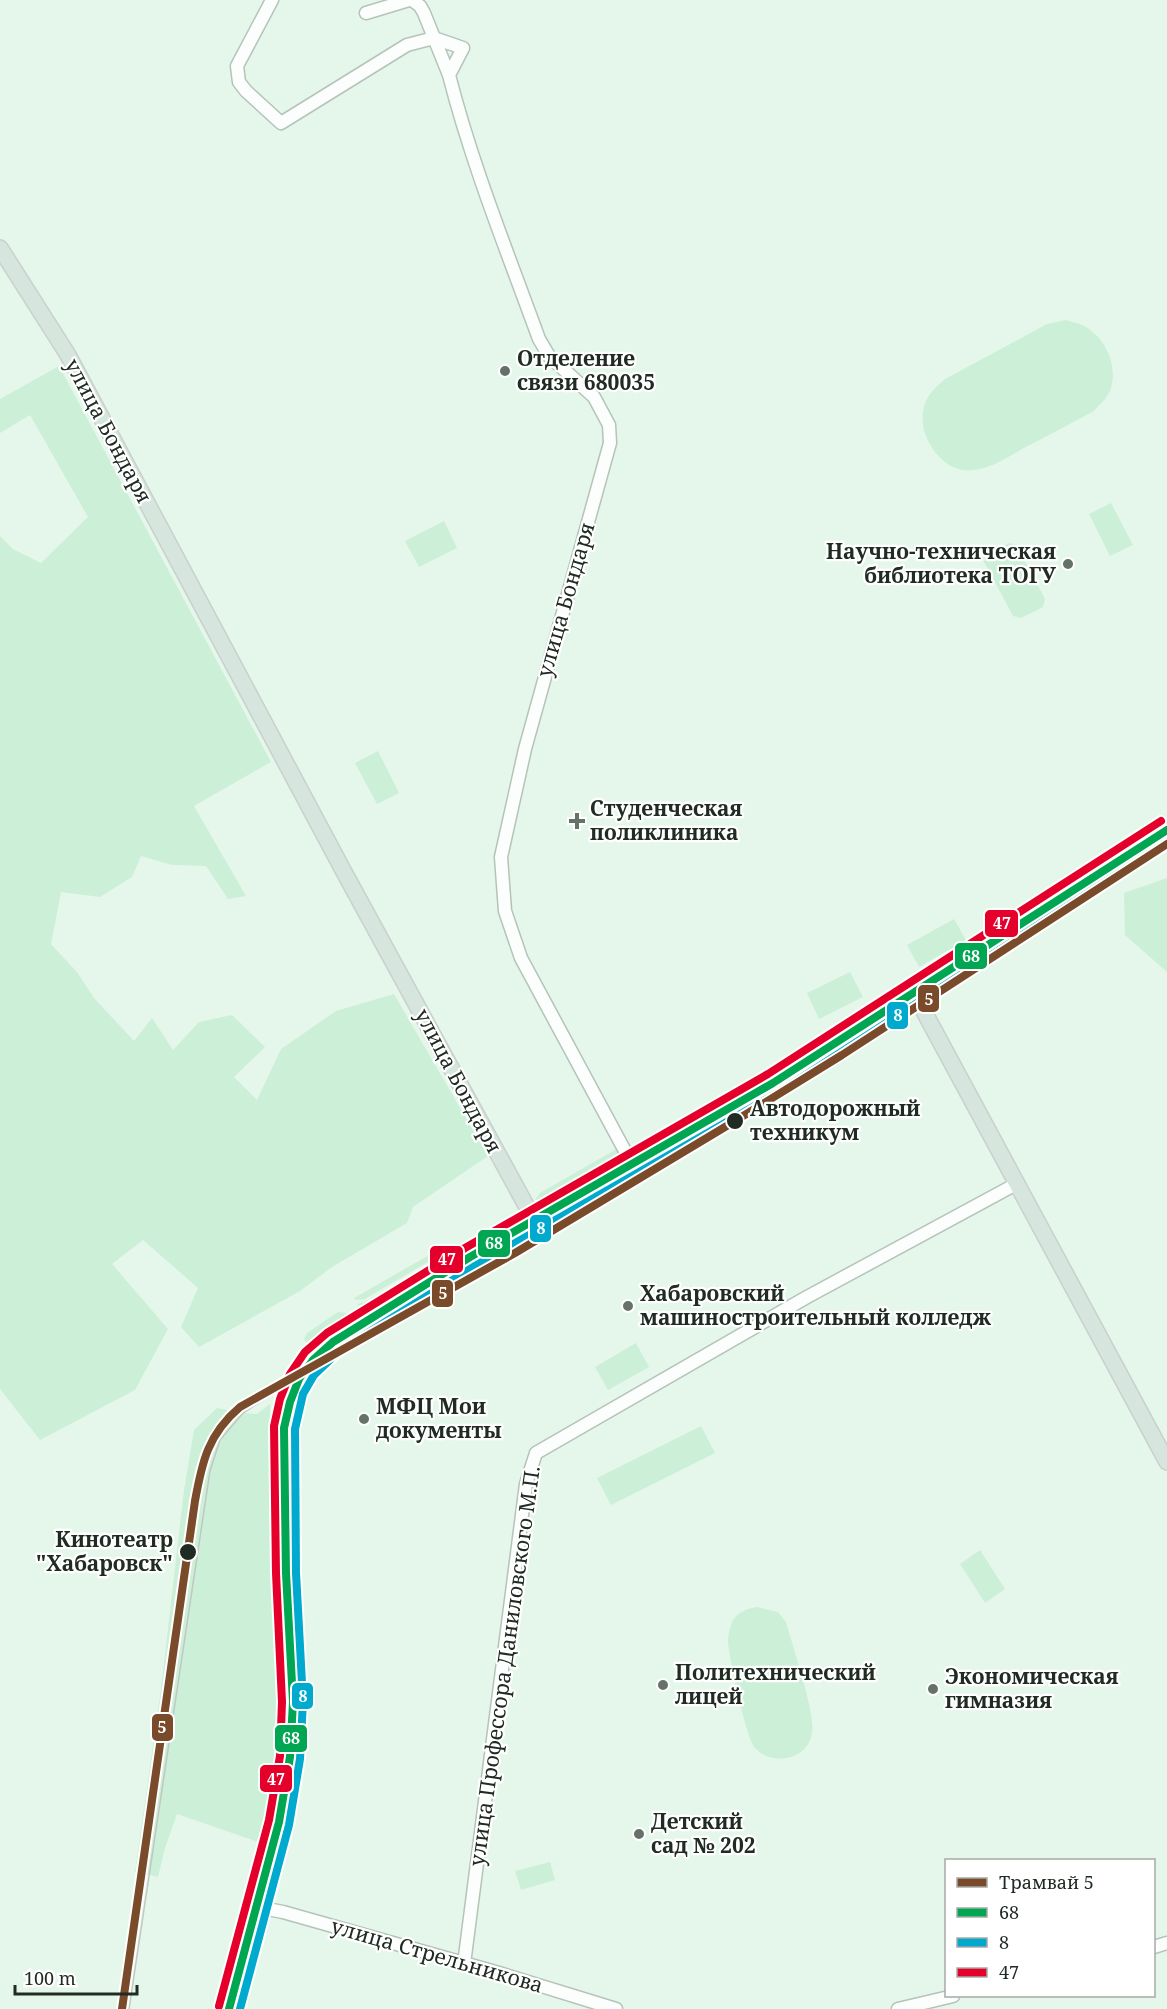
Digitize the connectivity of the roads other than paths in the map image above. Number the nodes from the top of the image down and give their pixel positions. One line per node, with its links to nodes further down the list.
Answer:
1 (272, 0): 4 (street)
2 (410, 0): 3 (street); 4 (street, улица Бондаря)
3 (366, 13)
4 (434, 38): 5 (street, улица Бондаря); 5 (street)
5 (449, 75): 9 (street, улица Бондаря)
6 (0, 248): 11 (main road, улица Бондаря)
7 (1167, 830): 8 (main road)
8 (914, 993): 9 (main road); 10 (main road)
9 (632, 1164): 11 (main road)
10 (1018, 1183): 12 (main road); 14 (street, улица Профессора Даниловского М.П.)
11 (534, 1221): 13 (main road)
12 (1167, 1462)
13 (257, 1907): 14 (street, улица Стрельникова); 16 (main road)
14 (464, 1964): 17 (street, улица Стрельникова)
15 (945, 1997): 18 (street)
16 (229, 2009)
17 (616, 2009)
18 (898, 2009)

